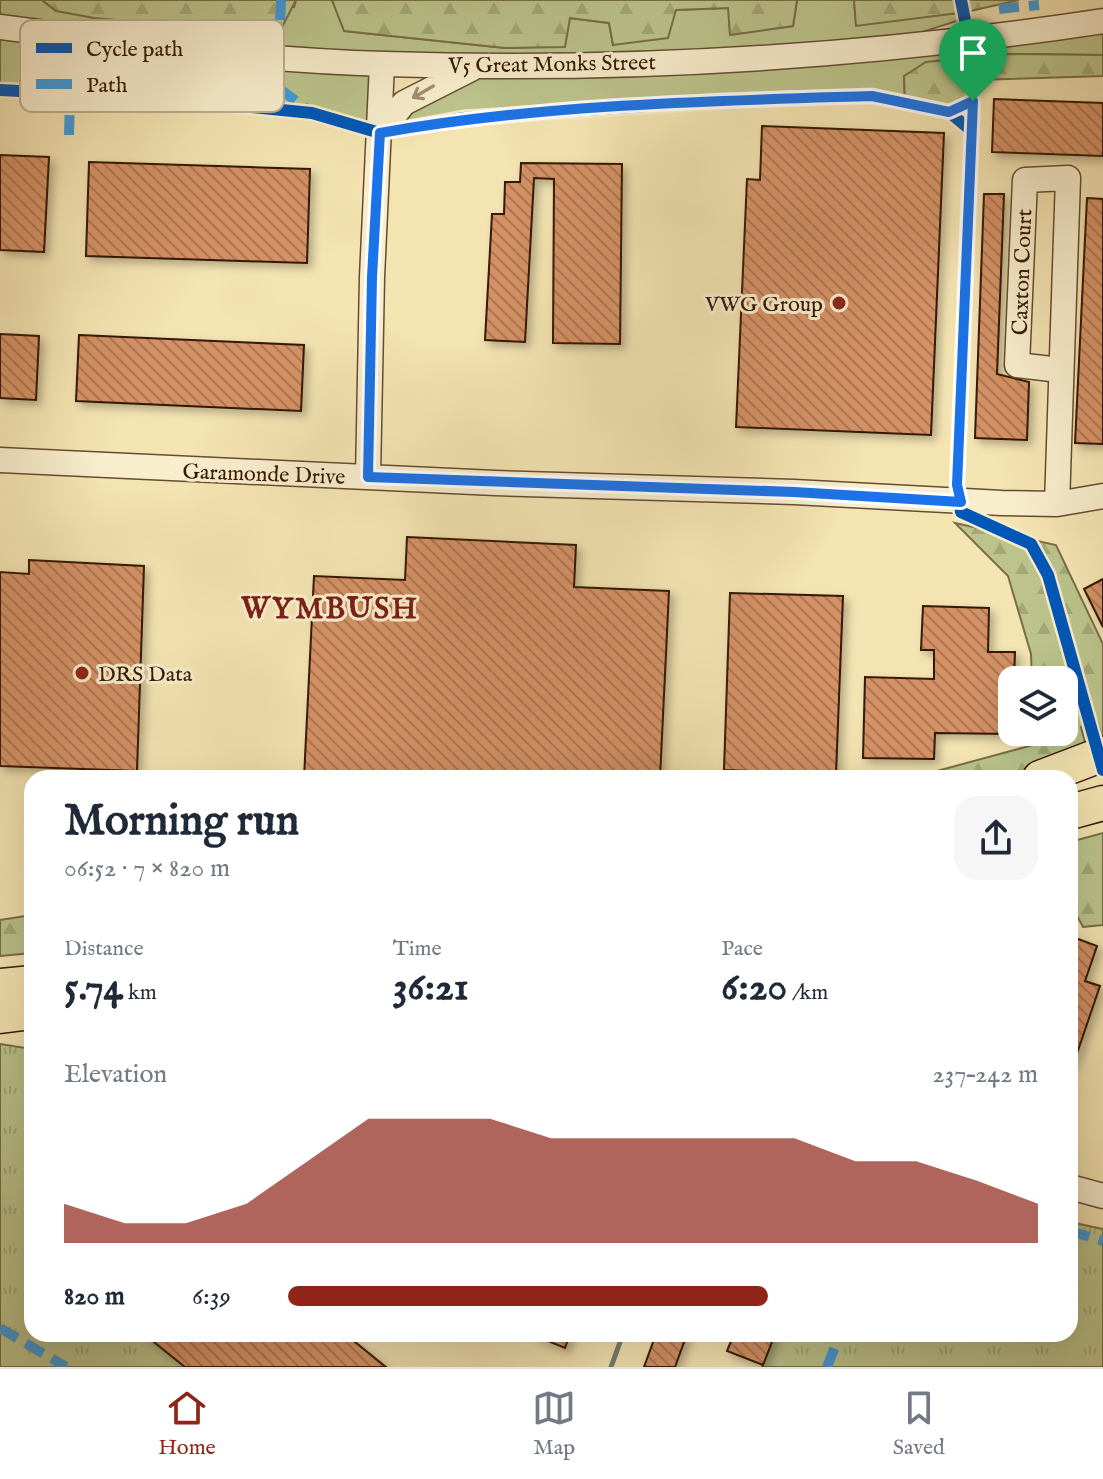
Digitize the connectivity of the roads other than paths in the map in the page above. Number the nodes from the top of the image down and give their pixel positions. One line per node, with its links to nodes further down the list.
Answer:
1 (1103, 21): 6 (street, V5 Great Monks Street)
2 (0, 27): 3 (street, V5 Great Monks Street)
3 (20, 30)
4 (284, 58): 5 (street, V5 Great Monks Street)
5 (382, 64): 6 (street, V5 Great Monks Street); 7 (street)
6 (477, 66): 7 (street, one-way to 7)
7 (380, 133): 10 (street)
8 (1060, 370): 8 (street, Caxton Court); 12 (street, Caxton Court)
9 (0, 460): 10 (street, Garamonde Drive)
10 (368, 477): 12 (street, Garamonde Drive)
11 (1103, 496): 12 (street, Garamonde Drive)
12 (1057, 504)
13 (1103, 754): 14 (highway)
14 (1061, 770)
15 (1103, 774): 16 (highway)
16 (1078, 782)
17 (1103, 803): 18 (highway)
18 (1078, 810)
19 (1103, 823): 20 (highway)
20 (1078, 829)
21 (24, 984): 22 (highway)
22 (0, 986)
23 (24, 1013): 24 (highway)
24 (0, 1016)
25 (1078, 1189): 26 (street)
26 (1103, 1196)

